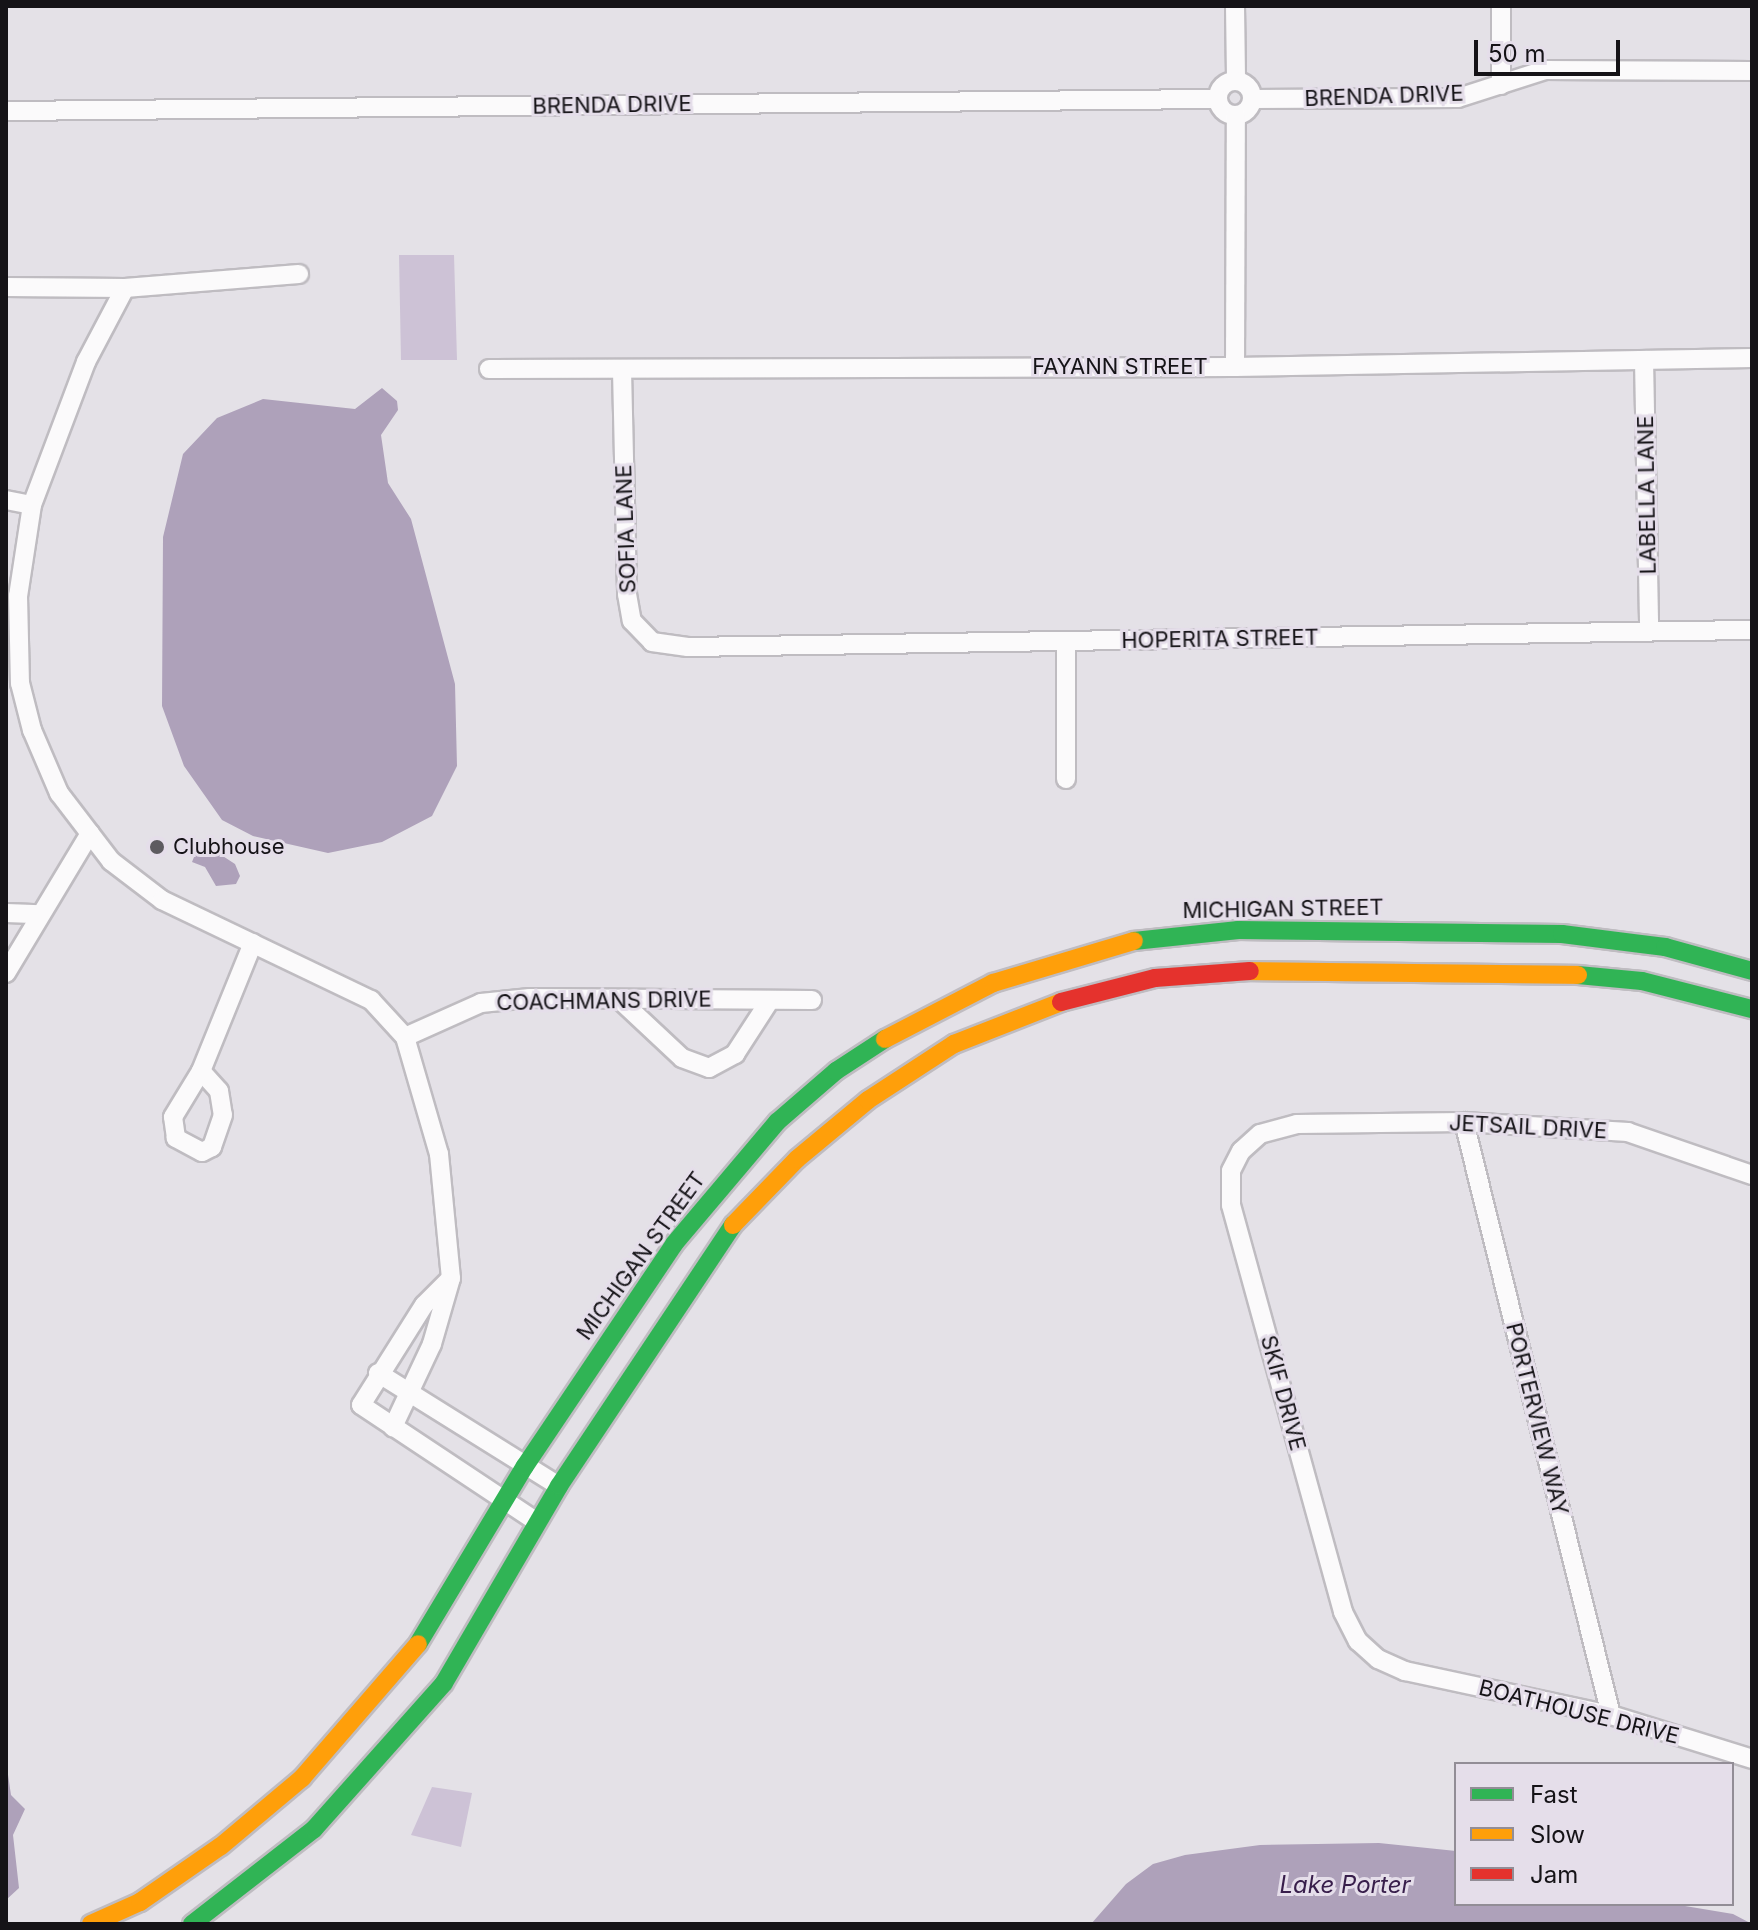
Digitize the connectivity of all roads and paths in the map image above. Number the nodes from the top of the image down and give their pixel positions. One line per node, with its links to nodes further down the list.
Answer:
1 (1235, 6): 4 (street)
2 (1501, 6): 5 (street)
3 (1752, 71): 5 (street, BRENDA DRIVE)
4 (1236, 81): 6 (street); 7 (street)
5 (1501, 85): 7 (street, BRENDA DRIVE)
6 (1218, 99): 8 (street, BRENDA DRIVE); 9 (street)
7 (1252, 99): 9 (street)
8 (6, 111)
9 (1236, 115): 15 (street)
10 (299, 274): 12 (street)
11 (6, 287): 12 (street)
12 (125, 288): 19 (street)
13 (1752, 358): 14 (street, FAYANN STREET)
14 (1644, 360): 15 (street, FAYANN STREET); 21 (street, LABELLA LANE)
15 (1235, 367): 17 (street, FAYANN STREET)
16 (489, 369): 17 (street, FAYANN STREET)
17 (622, 370): 23 (street, SOFIA LANE)
18 (6, 500): 19 (street)
19 (32, 505): 24 (street)
20 (1752, 630): 21 (street, HOPERITA STREET)
21 (1649, 631): 22 (street, HOPERITA STREET)
22 (1066, 642): 23 (street, HOPERITA STREET); 25 (street)
23 (688, 647)
24 (13, 682): 26 (street)
25 (1066, 779)
26 (90, 833): 28 (street); 29 (street)
27 (6, 913): 28 (street)
28 (40, 914): 31 (street)
29 (253, 943): 36 (street); 37 (street)
30 (1752, 971): 45 (street, MICHIGAN STREET)
31 (6, 973)
32 (619, 999): 33 (street, COACHMANS DRIVE); 33 (street); 36 (street, COACHMANS DRIVE)
33 (770, 1000): 34 (street, COACHMANS DRIVE)
34 (812, 1000)
35 (1752, 1009): 46 (street)
36 (405, 1037): 41 (street)
37 (201, 1071)
38 (1464, 1122): 39 (street, JETSAIL DRIVE); 40 (street, JETSAIL DRIVE); 50 (street, PORTERVIEW WAY)
39 (1297, 1124): 49 (street, SKIF DRIVE)
40 (1752, 1175)
41 (451, 1278): 42 (street); 43 (street)
42 (378, 1373): 43 (street); 44 (street)
43 (412, 1393): 44 (street); 45 (street)
44 (393, 1427): 47 (street)
45 (525, 1466): 46 (street); 47 (street, MICHIGAN STREET)
46 (559, 1486): 48 (street)
47 (504, 1500): 48 (street); 52 (street, MICHIGAN STREET)
48 (537, 1522): 53 (street)
49 (1405, 1671): 50 (street, BOATHOUSE DRIVE)
50 (1611, 1715): 51 (street, BOATHOUSE DRIVE)
51 (1752, 1759)
52 (91, 1924)
53 (192, 1924)

